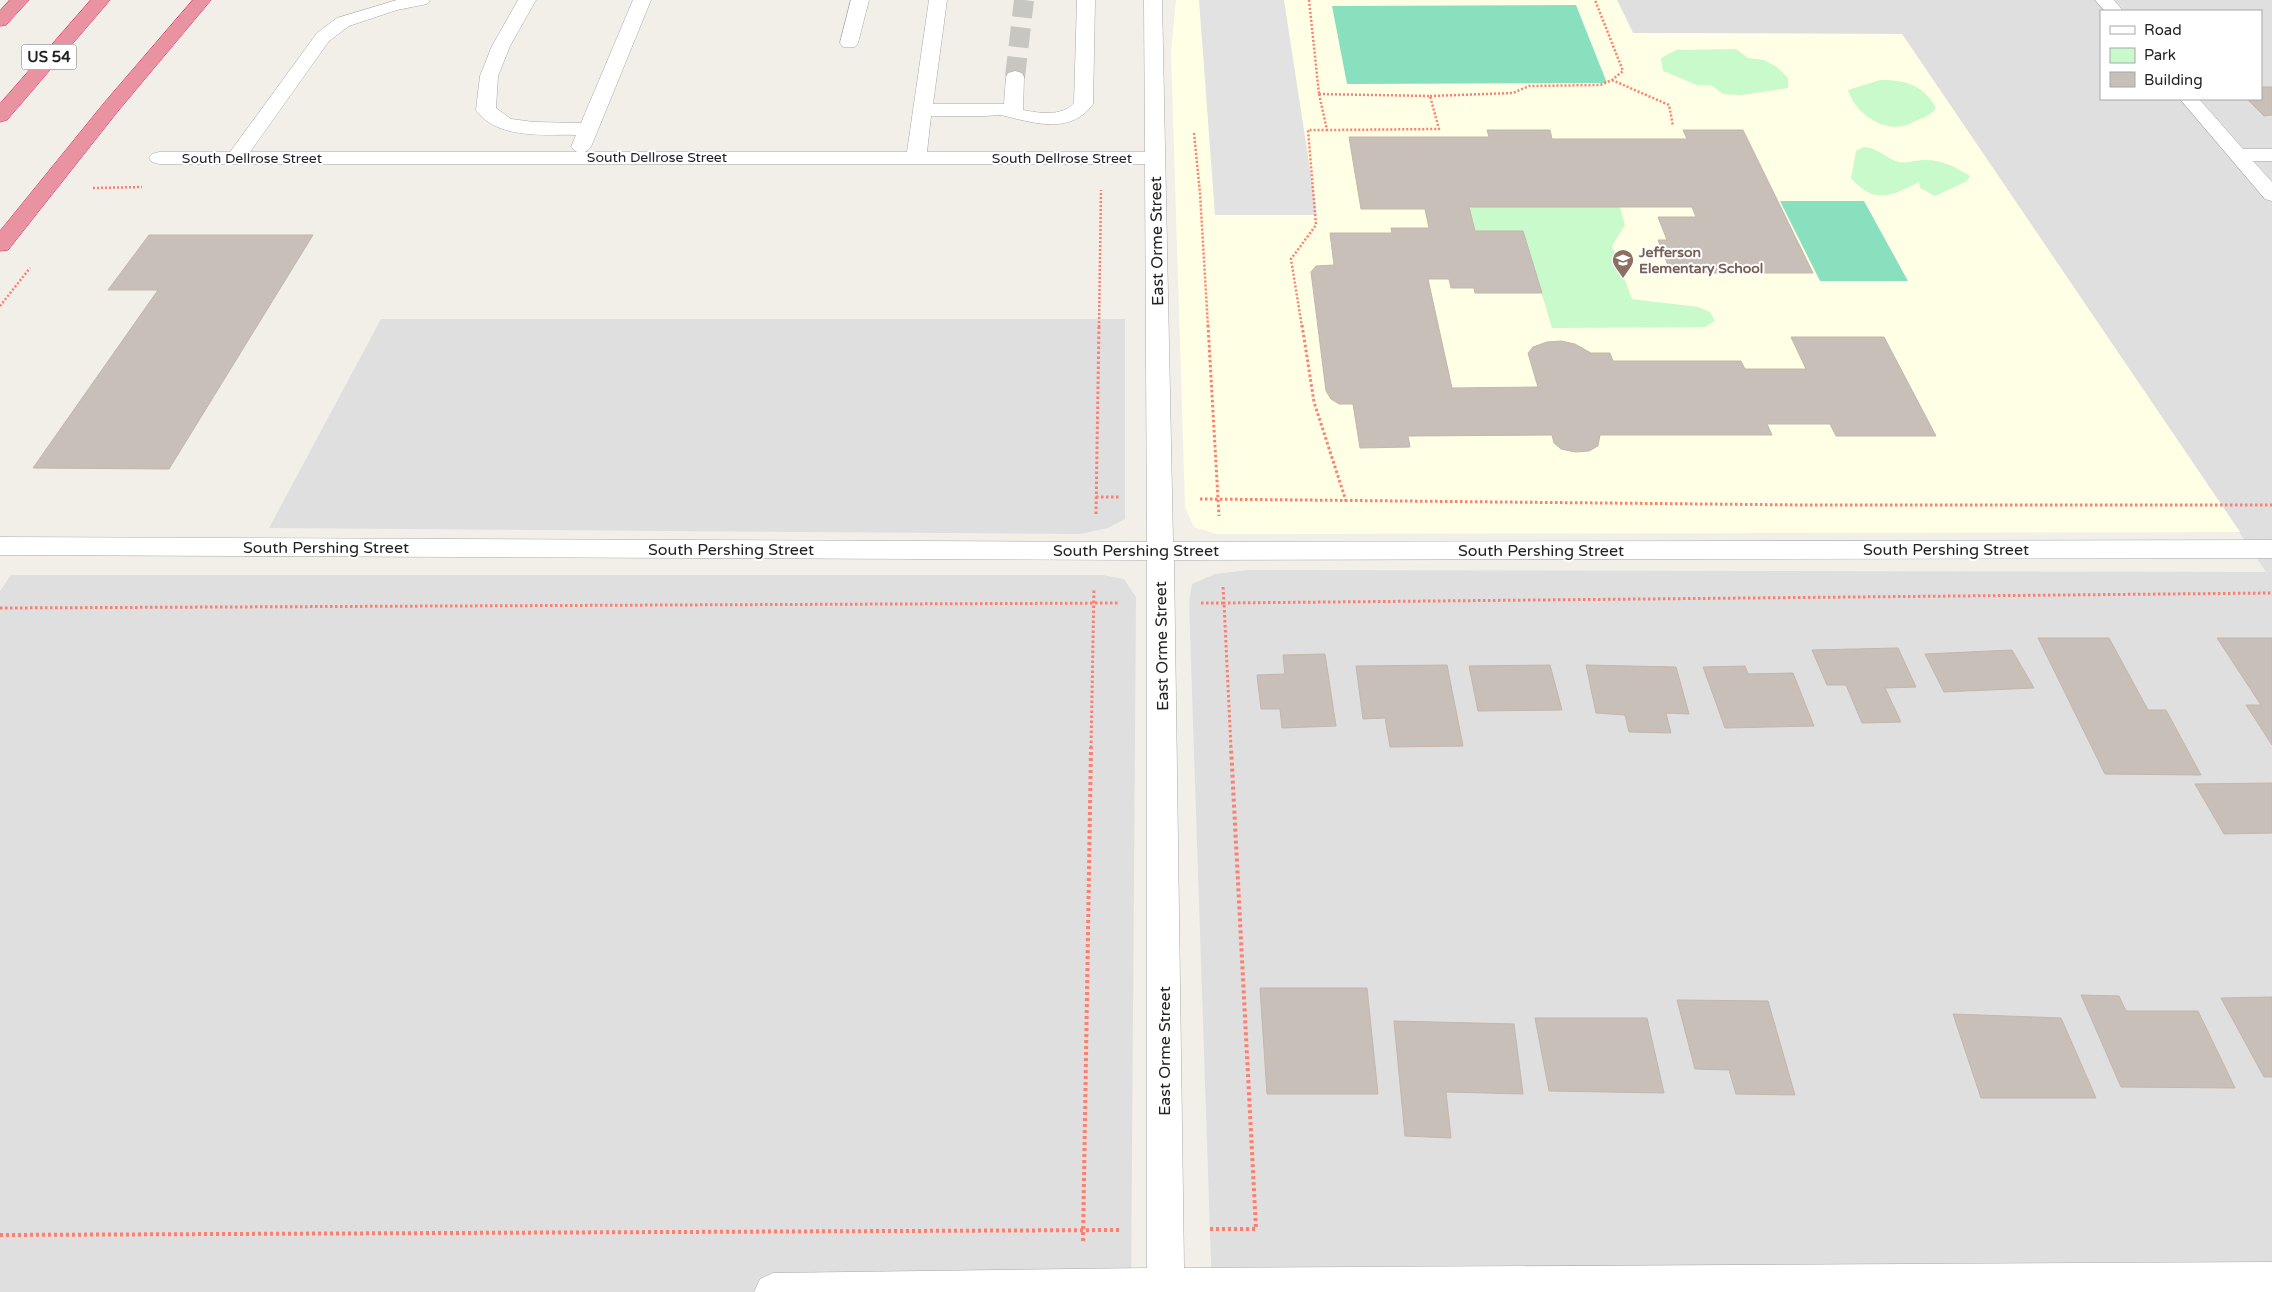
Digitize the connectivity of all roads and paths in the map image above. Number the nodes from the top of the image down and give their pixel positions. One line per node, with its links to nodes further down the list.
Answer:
1 (20, 0): 15 (highway)
2 (101, 0): 24 (highway, US 54)
3 (202, 0): 38 (highway)
4 (421, 0): 34 (street)
5 (527, 0): 27 (street)
6 (642, 0): 27 (street)
7 (860, 0): 16 (street)
8 (938, 0): 22 (street)
9 (1086, 0): 23 (street)
10 (1153, 0): 35 (street, East Orme Street)
11 (1310, 0): 19 (path)
12 (1594, 0): 18 (path)
13 (2104, 0): 14 (street)
14 (2113, 10)
15 (0, 21)
16 (849, 43)
17 (1016, 77): 23 (street)
18 (1612, 80): 20 (path); 26 (path)
19 (1319, 94): 20 (path); 28 (path)
20 (1430, 96): 28 (path)
21 (2190, 100): 29 (street)
22 (923, 110): 23 (street); 32 (street)
23 (1013, 110)
24 (0, 116)
25 (1194, 125): 41 (path)
26 (1672, 126)
27 (588, 129): 31 (street)
28 (1326, 130): 42 (path)
29 (2237, 155): 30 (street); 37 (street)
30 (2272, 155)
31 (576, 157): 32 (street, South Dellrose Street); 34 (street, South Dellrose Street)
32 (916, 157): 35 (street, South Dellrose Street)
33 (159, 158): 34 (street, South Dellrose Street)
34 (236, 158)
35 (1156, 158): 40 (street, East Orme Street)
36 (1101, 183): 39 (path)
37 (2272, 195)
38 (0, 245)
39 (1096, 497): 40 (path); 46 (path)
40 (1159, 498): 41 (path); 47 (street, East Orme Street)
41 (1218, 500): 42 (path); 48 (path)
42 (1346, 501): 43 (path)
43 (2272, 505)
44 (0, 546): 46 (street, South Pershing Street)
45 (2272, 549): 48 (street, South Pershing Street)
46 (1095, 550): 47 (street, South Pershing Street); 52 (path)
47 (1160, 551): 48 (street, South Pershing Street); 50 (street, East Orme Street)
48 (1221, 551): 51 (path)
49 (2272, 593): 51 (path)
50 (1161, 603): 51 (path); 52 (path); 55 (street, East Orme Street)
51 (1224, 603): 55 (path)
52 (1094, 604): 53 (path); 54 (path)
53 (0, 608)
54 (1083, 1230): 55 (path); 56 (path); 58 (path)
55 (1165, 1230): 59 (street, East Orme Street)
56 (0, 1235)
57 (2272, 1281): 59 (street)
58 (1082, 1288): 59 (street); 60 (street)
59 (1166, 1289)
60 (773, 1292)

